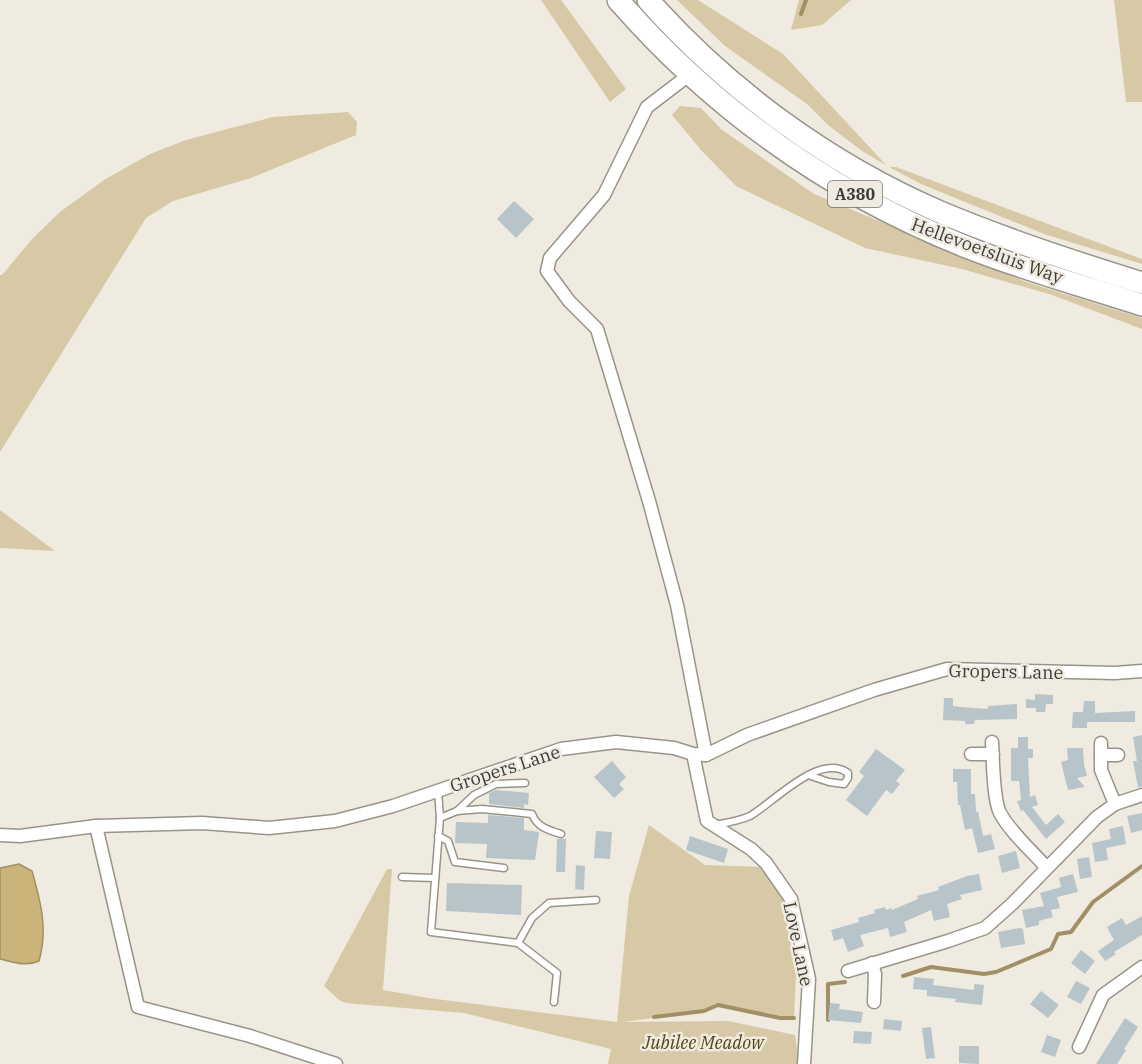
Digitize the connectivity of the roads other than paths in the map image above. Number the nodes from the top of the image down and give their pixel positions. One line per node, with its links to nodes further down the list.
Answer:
1 (618, 0): 3 (highway, Hellevoetsluis Way / A380)
2 (648, 0): 4 (highway, Hellevoetsluis Way / A380)
3 (689, 75): 5 (highway, Hellevoetsluis Way / A380); 9 (street)
4 (1142, 284)
5 (1142, 305)
6 (1142, 671): 9 (street, Gropers Lane)
7 (693, 754): 9 (street, Gropers Lane); 13 (street, Gropers Lane); 18 (street)
8 (971, 754): 23 (street)
9 (706, 755)
10 (1118, 755): 15 (street)
11 (808, 775): 11 (lane); 18 (lane)
12 (525, 783): 16 (lane)
13 (438, 791): 17 (lane); 19 (street, Gropers Lane)
14 (1142, 795): 15 (street)
15 (1115, 804): 23 (street)
16 (457, 811): 17 (lane); 20 (lane)
17 (440, 818): 22 (lane)
18 (714, 825): 36 (street, Love Lane)
19 (96, 826): 21 (street, Gropers Lane); 35 (street)
20 (561, 834)
21 (0, 836)
22 (438, 836): 24 (lane); 26 (lane)
23 (1046, 867): 29 (street)
24 (504, 868)
25 (402, 877): 26 (lane)
26 (435, 878): 28 (lane)
27 (596, 900): 28 (lane)
28 (518, 942): 32 (lane)
29 (872, 963): 31 (street); 33 (street)
30 (1142, 967): 34 (street)
31 (848, 971)
32 (554, 1002)
33 (874, 1002)
34 (1079, 1047)
35 (336, 1064)
36 (804, 1064)

